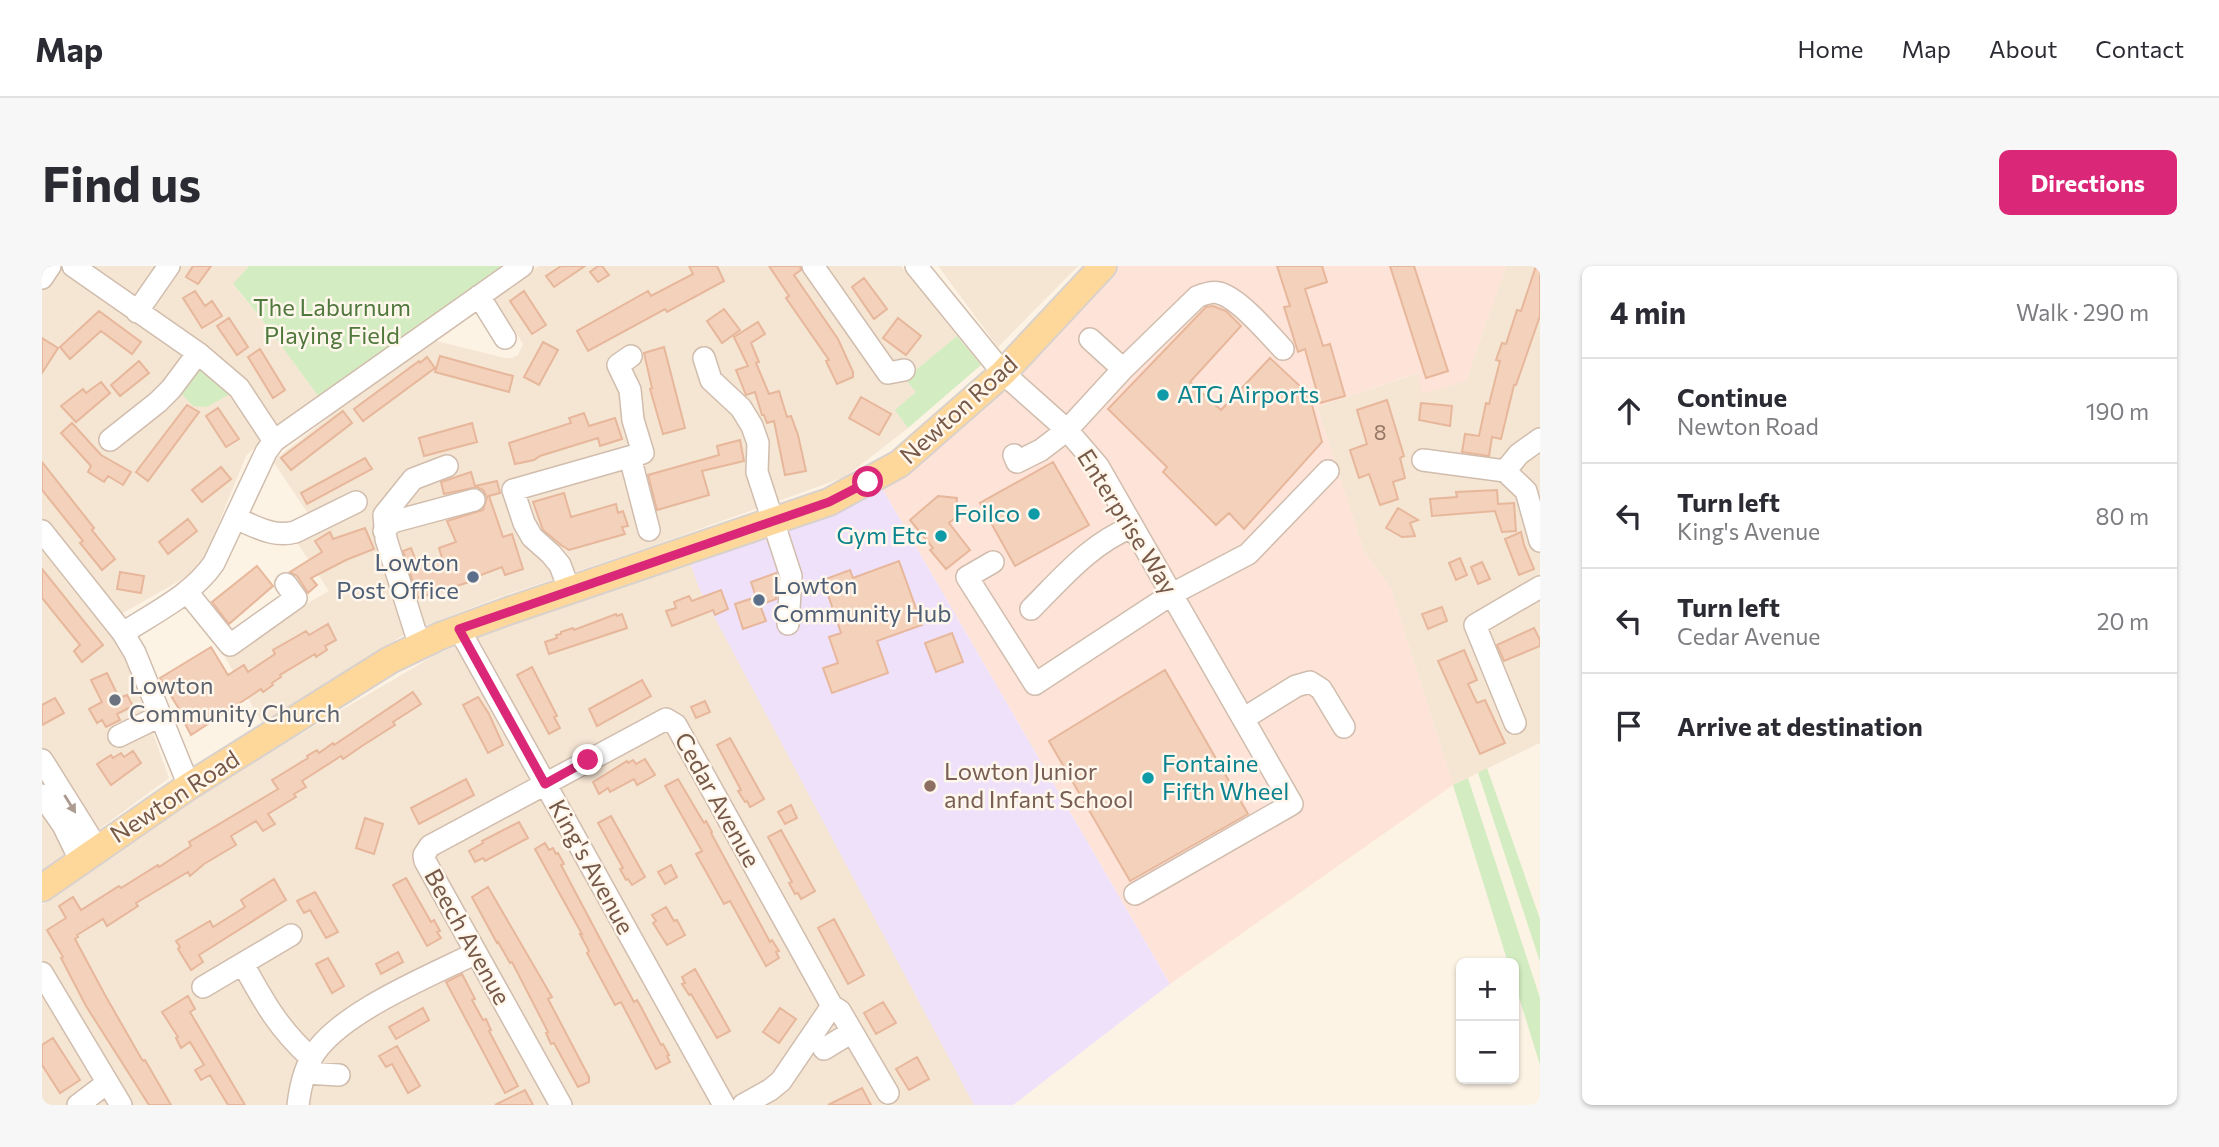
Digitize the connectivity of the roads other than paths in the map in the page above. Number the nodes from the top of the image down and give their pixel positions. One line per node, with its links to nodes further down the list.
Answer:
1 (50, 266): 8 (street)
2 (73, 266): 10 (street)
3 (169, 266): 10 (street)
4 (522, 266): 9 (street)
5 (813, 266): 19 (street)
6 (916, 266): 18 (street, Enterprise Way)
7 (1103, 266): 18 (main road, Newton Road)
8 (42, 278)
9 (479, 296): 11 (street); 23 (street)
10 (137, 312): 14 (street)
11 (505, 338)
12 (1090, 339): 17 (street)
13 (1283, 349): 17 (street)
14 (198, 353): 22 (street); 23 (street)
15 (631, 356): 25 (street)
16 (704, 358): 33 (street)
17 (1123, 369): 20 (street)
18 (1003, 373): 20 (street, Enterprise Way); 33 (main road, Newton Road)
19 (892, 375)
20 (1067, 430): 24 (street); 34 (street, Enterprise Way)
21 (1540, 439): 29 (street)
22 (110, 440)
23 (274, 440): 32 (street)
24 (1014, 455)
25 (630, 457): 35 (street); 42 (street)
26 (1423, 460): 29 (street)
27 (447, 466): 37 (street)
28 (1328, 471): 44 (street)
29 (1505, 471): 38 (street)
30 (474, 500): 37 (street)
31 (356, 502): 32 (street)
32 (235, 518): 43 (street)
33 (772, 522): 42 (main road, Newton Road); 46 (street)
34 (1132, 527): 44 (street, Enterprise Way); 45 (street)
35 (649, 530)
36 (42, 531): 48 (street)
37 (384, 531): 49 (street)
38 (1540, 541)
39 (993, 562): 44 (street)
40 (286, 584): 43 (street)
41 (1540, 587): 52 (street)
42 (569, 589): 47 (main road, Newton Road)
43 (187, 592): 48 (street)
44 (1172, 594): 51 (street, Enterprise Way)
45 (1031, 609)
46 (788, 624)
47 (459, 629): 49 (main road, Newton Road); 56 (street, King's Avenue)
48 (123, 633): 50 (street)
49 (423, 644): 57 (main road, Newton Road)
50 (160, 716): 54 (street); 57 (street)
51 (1243, 719): 53 (street); 61 (street, Enterprise Way)
52 (1515, 723)
53 (1344, 726)
54 (119, 736)
55 (42, 761): 59 (street, one-way to 59)
56 (545, 784): 63 (street, Beech Avenue); 67 (street, Cedar Avenue); 79 (street, King's Avenue)
57 (189, 786): 59 (main road, Newton Road)
58 (42, 795): 59 (street)
59 (89, 854): 60 (main road, Newton Road)
60 (42, 888)
61 (1135, 894)
62 (291, 935): 64 (street)
63 (476, 953): 70 (street); 78 (street, Beech Avenue)
64 (243, 964): 66 (street); 70 (street)
65 (42, 973): 72 (street)
66 (203, 988)
67 (832, 1006): 68 (street, Cedar Avenue); 74 (street)
68 (852, 1032): 69 (street); 73 (street, Cedar Avenue)
69 (824, 1049)
70 (308, 1065): 71 (street); 77 (street)
71 (339, 1075)
72 (107, 1083): 75 (street); 76 (street)
73 (888, 1093)
74 (750, 1103)
75 (78, 1105)
76 (121, 1105)
77 (298, 1105)
78 (561, 1105)
79 (724, 1105)

